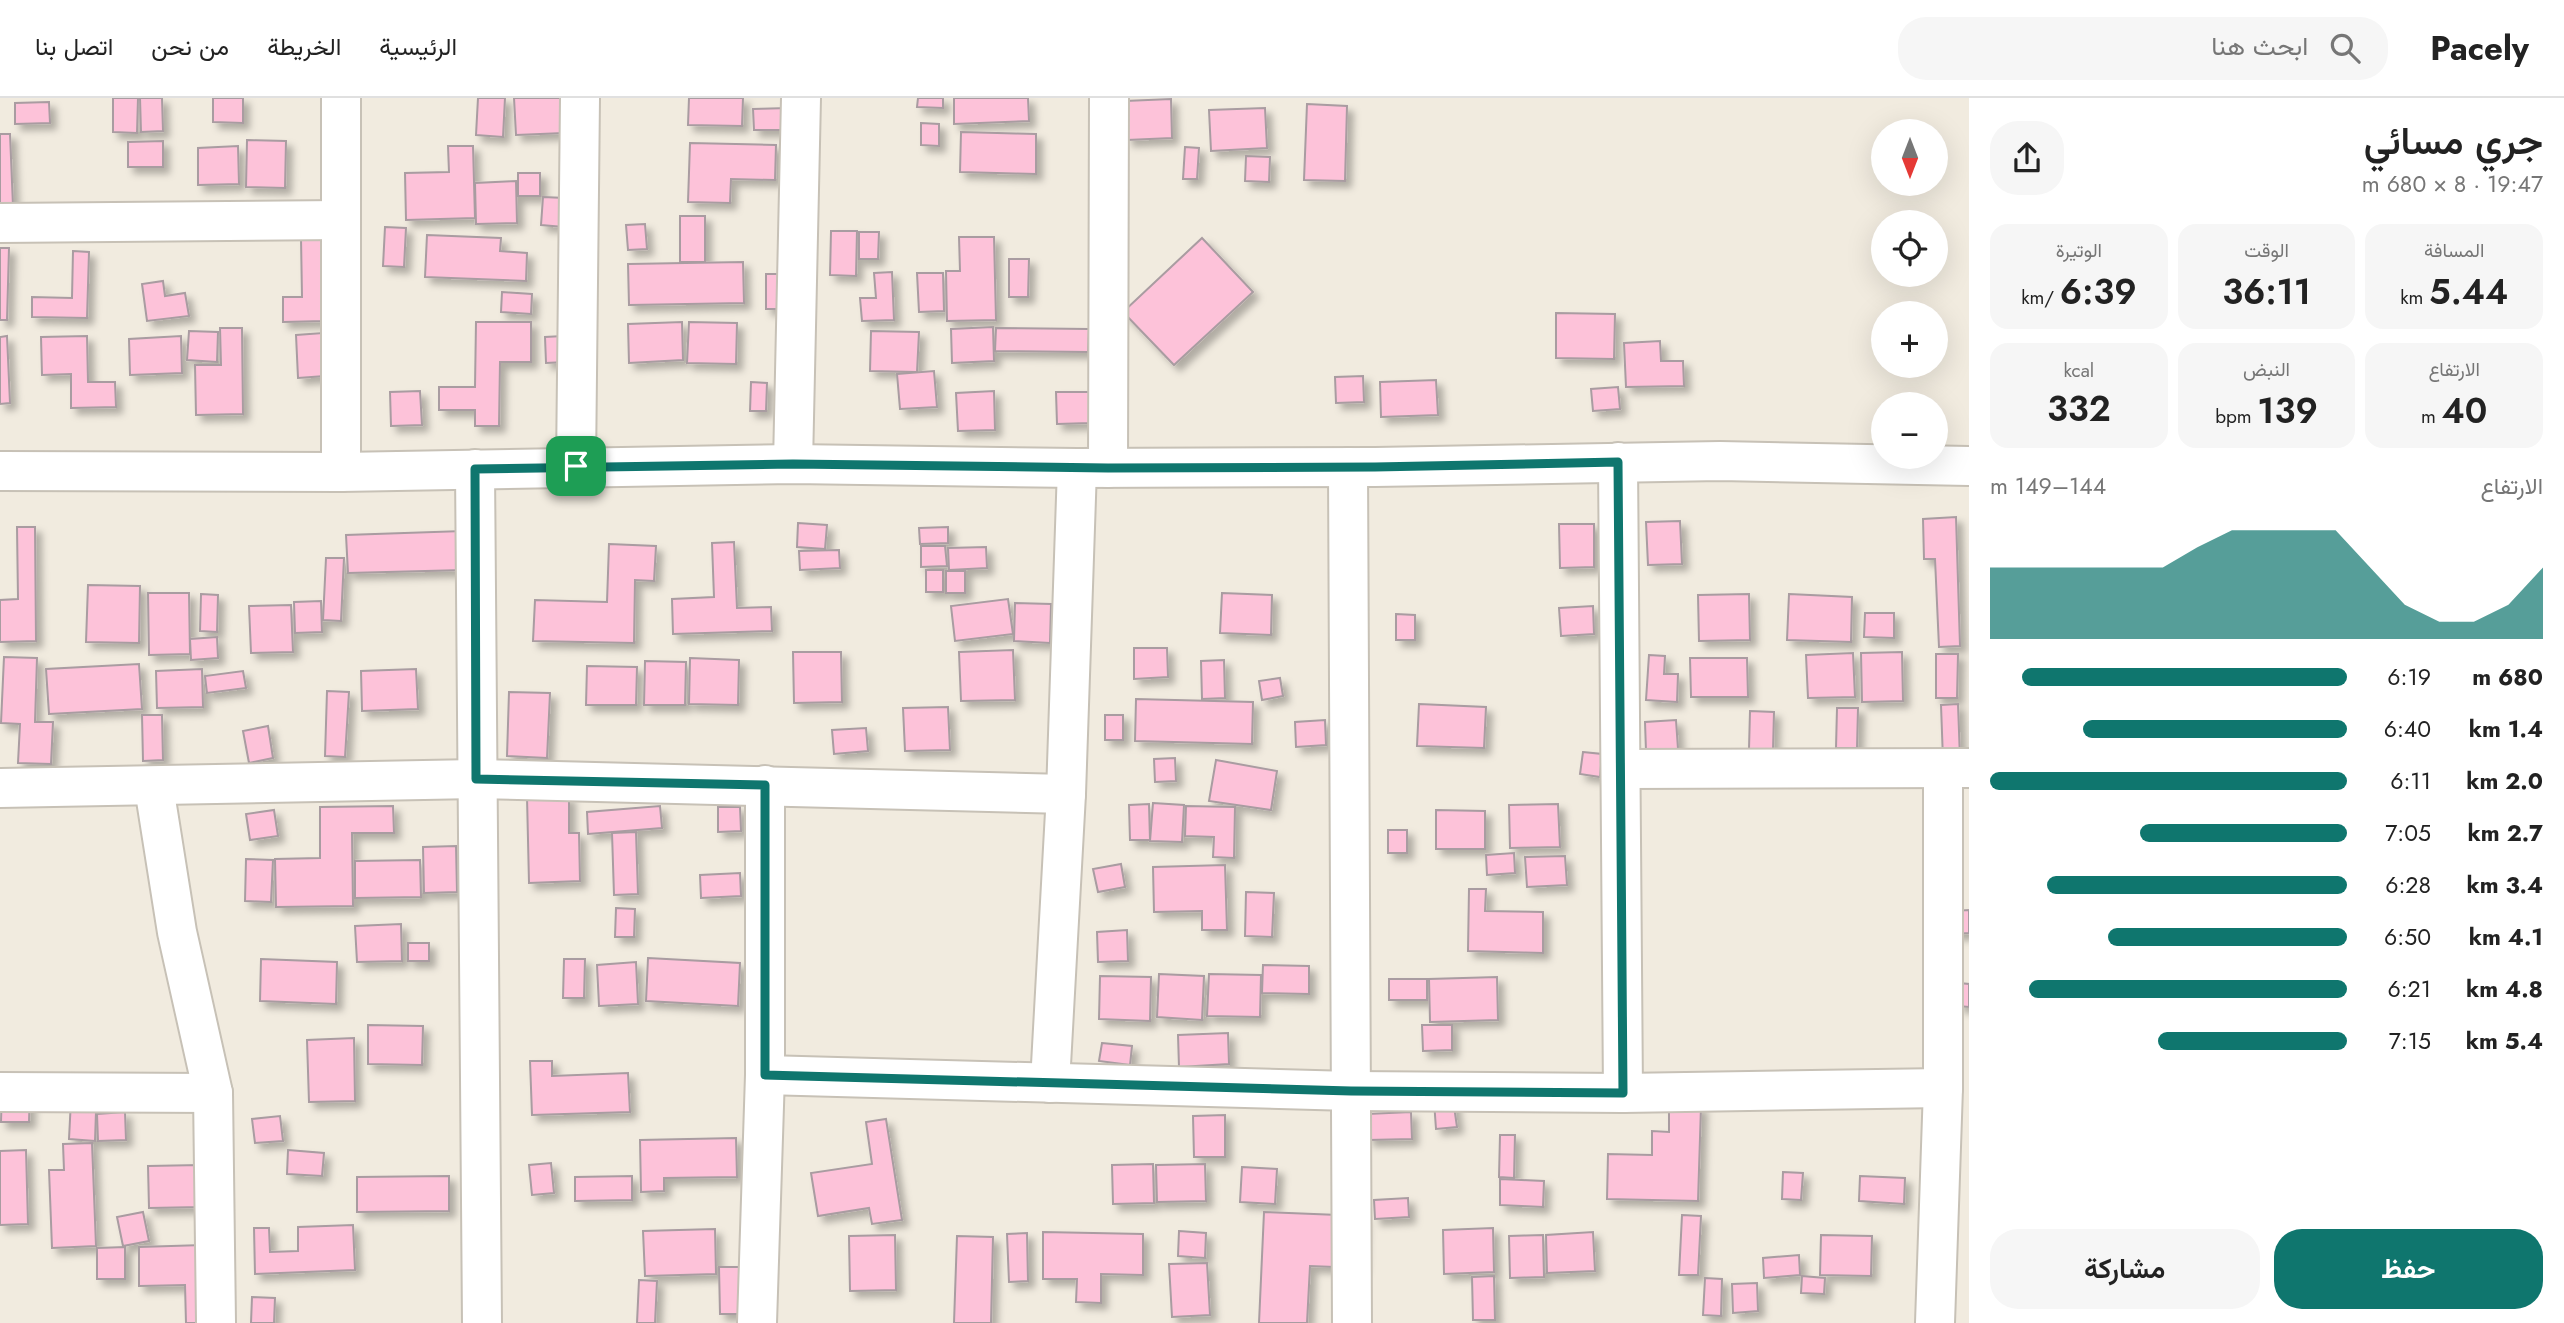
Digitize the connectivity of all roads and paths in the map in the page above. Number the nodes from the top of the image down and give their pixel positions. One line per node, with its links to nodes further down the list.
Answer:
1 (341, 98): 5 (street)
2 (580, 98): 9 (street)
3 (801, 98): 8 (street)
4 (1109, 98): 12 (street)
5 (341, 220): 6 (street); 15 (street)
6 (0, 223)
7 (1618, 462): 10 (street); 11 (street); 17 (street)
8 (793, 464): 9 (street); 12 (street)
9 (576, 466): 13 (street)
10 (1969, 466)
11 (1348, 467): 12 (street); 26 (street)
12 (1093, 468): 22 (street)
13 (475, 469): 15 (street); 18 (street)
14 (0, 471): 15 (street)
15 (341, 472)
16 (1956, 768): 17 (street); 25 (street)
17 (1622, 769): 29 (street)
18 (476, 779): 19 (street); 20 (street); 31 (street)
19 (765, 785): 22 (street); 23 (street)
20 (155, 787): 21 (street); 28 (street)
21 (0, 788)
22 (1066, 794): 24 (street)
23 (765, 1075): 24 (street); 32 (street)
24 (1050, 1083): 26 (street)
25 (1943, 1088): 29 (street); 34 (street)
26 (1351, 1091): 29 (street); 33 (street)
27 (0, 1092): 28 (street)
28 (213, 1093): 30 (street)
29 (1623, 1093)
30 (216, 1323)
31 (482, 1323)
32 (757, 1323)
33 (1352, 1323)
34 (1935, 1323)

